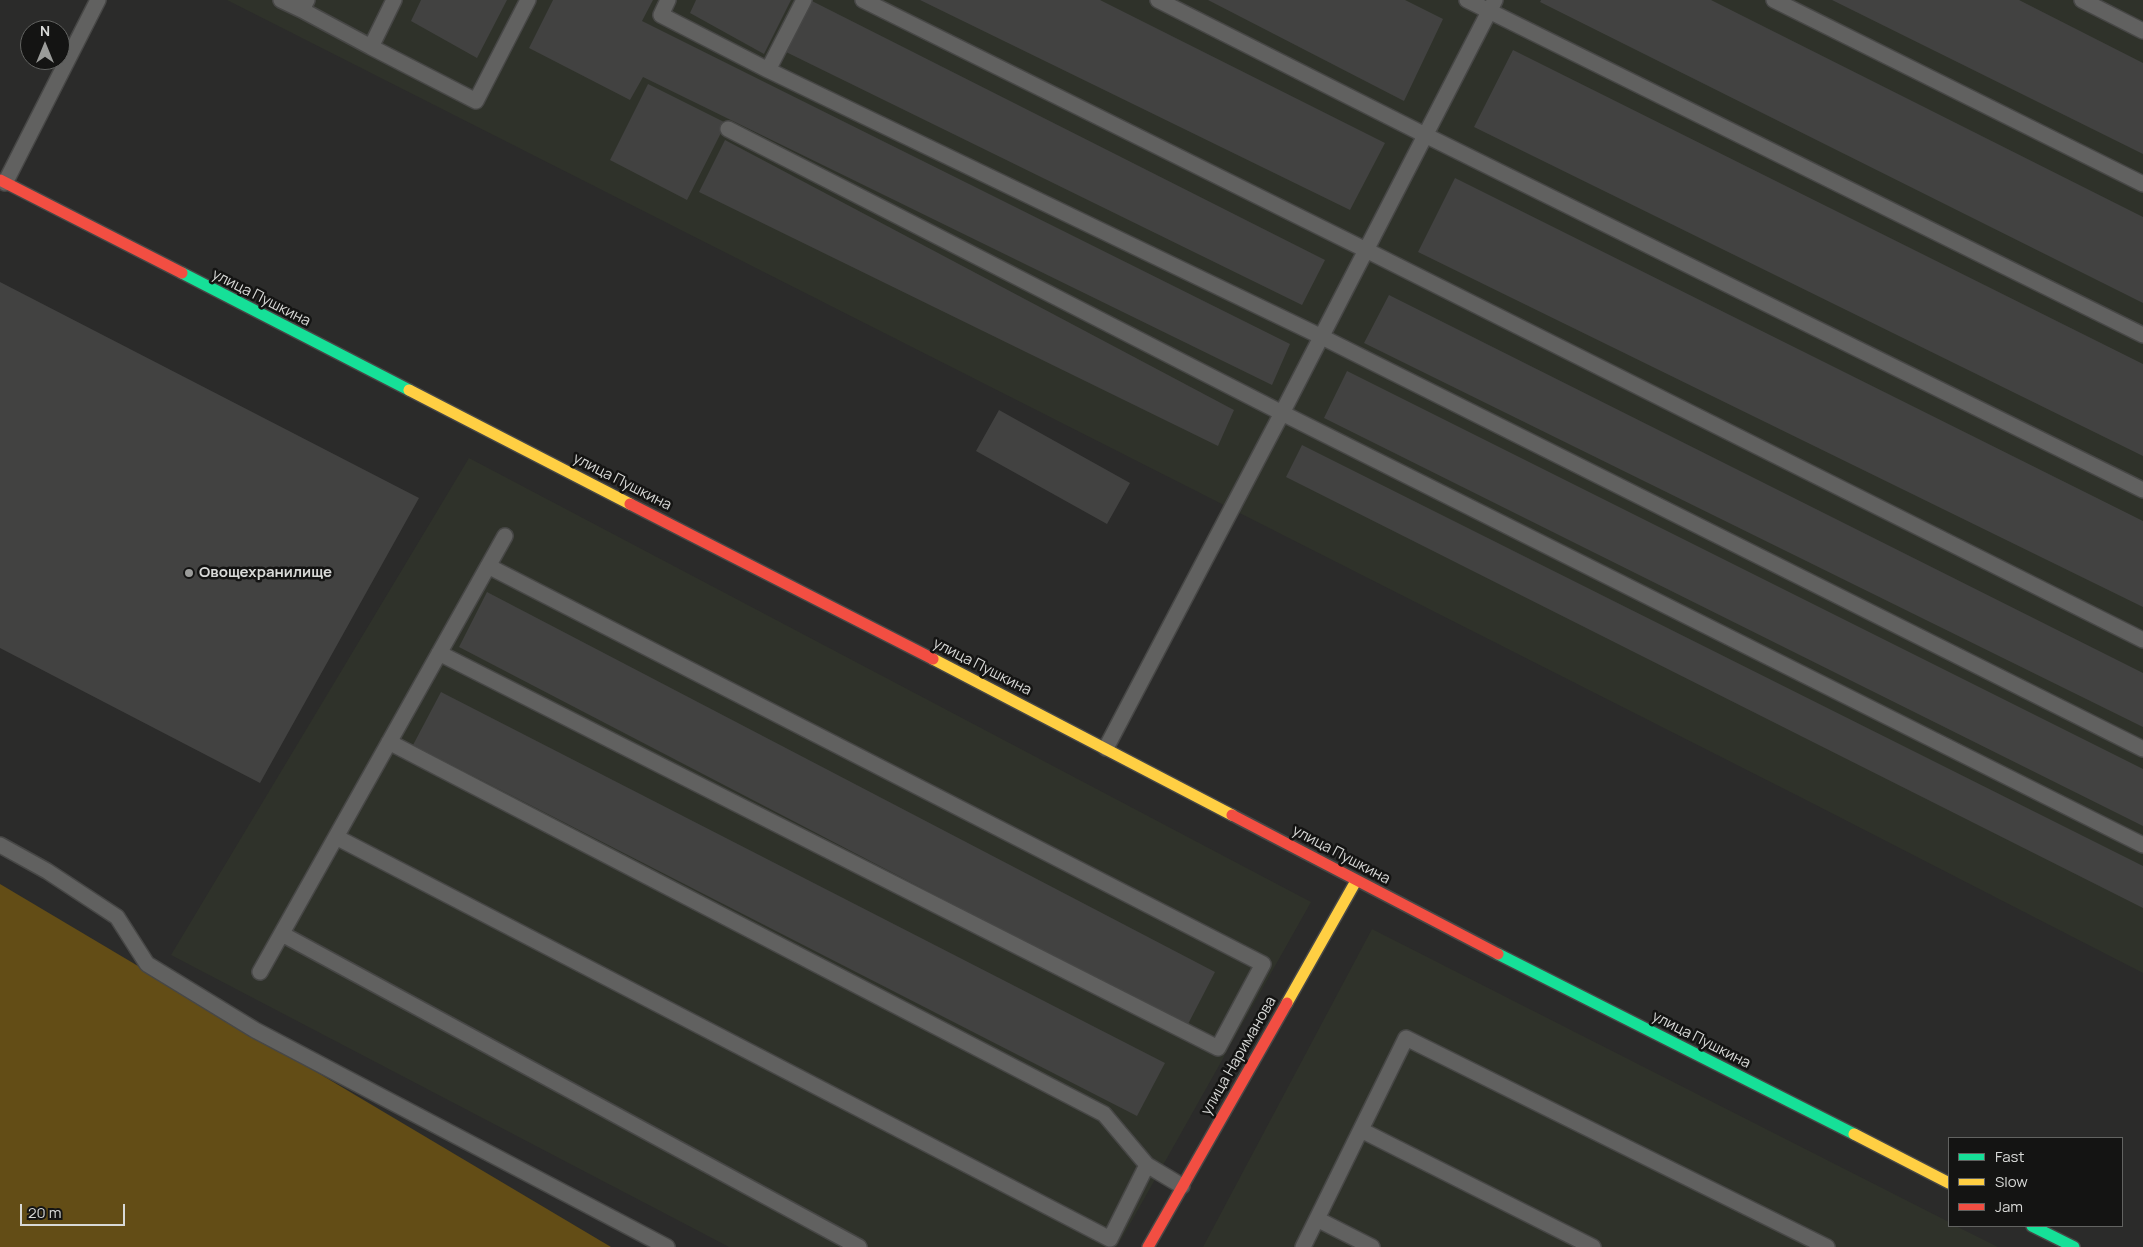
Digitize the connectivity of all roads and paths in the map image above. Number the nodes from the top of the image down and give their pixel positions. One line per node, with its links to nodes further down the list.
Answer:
1 (98, 0): 19 (lane)
2 (281, 0): 12 (lane)
3 (394, 0): 15 (lane)
4 (528, 0): 15 (lane)
5 (668, 0): 16 (lane)
6 (804, 0): 16 (lane)
7 (863, 0): 21 (lane)
8 (1158, 0): 18 (lane)
9 (1467, 0): 13 (lane)
10 (1774, 0): 20 (lane)
11 (2082, 0): 14 (lane)
12 (304, 5): 15 (lane)
13 (1492, 6): 18 (lane); 22 (lane)
14 (2143, 31)
15 (371, 47)
16 (768, 70): 23 (lane)
17 (728, 129): 24 (lane)
18 (1425, 135): 21 (lane); 25 (lane)
19 (2, 182): 31 (main road, улица Пушкина)
20 (2143, 184)
21 (1366, 250): 23 (lane); 28 (lane)
22 (2143, 335)
23 (1322, 336): 24 (lane); 32 (lane)
24 (1282, 413): 31 (lane); 35 (lane)
25 (2143, 490)
26 (505, 536): 27 (lane)
27 (488, 566): 29 (lane); 29 (lane)
28 (2143, 640)
29 (439, 653): 30 (lane)
30 (389, 742): 33 (lane); 40 (lane)
31 (1106, 748): 36 (main road, улица Пушкина)
32 (2143, 749)
33 (336, 837): 37 (lane); 40 (lane)
34 (0, 845): 46 (lane)
35 (2143, 845)
36 (1356, 881): 41 (main road, улица Пушкина); 42 (main road, улица Нариманова)
37 (282, 934): 38 (lane); 47 (lane)
38 (260, 972)
39 (1360, 1130): 43 (lane); 50 (lane); 51 (lane)
40 (1147, 1165): 42 (lane)
41 (1948, 1182)
42 (1182, 1186): 45 (main road, улица Нариманова)
43 (1317, 1219): 48 (lane); 49 (lane)
44 (2034, 1227): 52 (main road)
45 (1153, 1245)
46 (667, 1247)
47 (859, 1247)
48 (1303, 1247)
49 (1372, 1247)
50 (1593, 1247)
51 (1827, 1247)
52 (2074, 1247)

